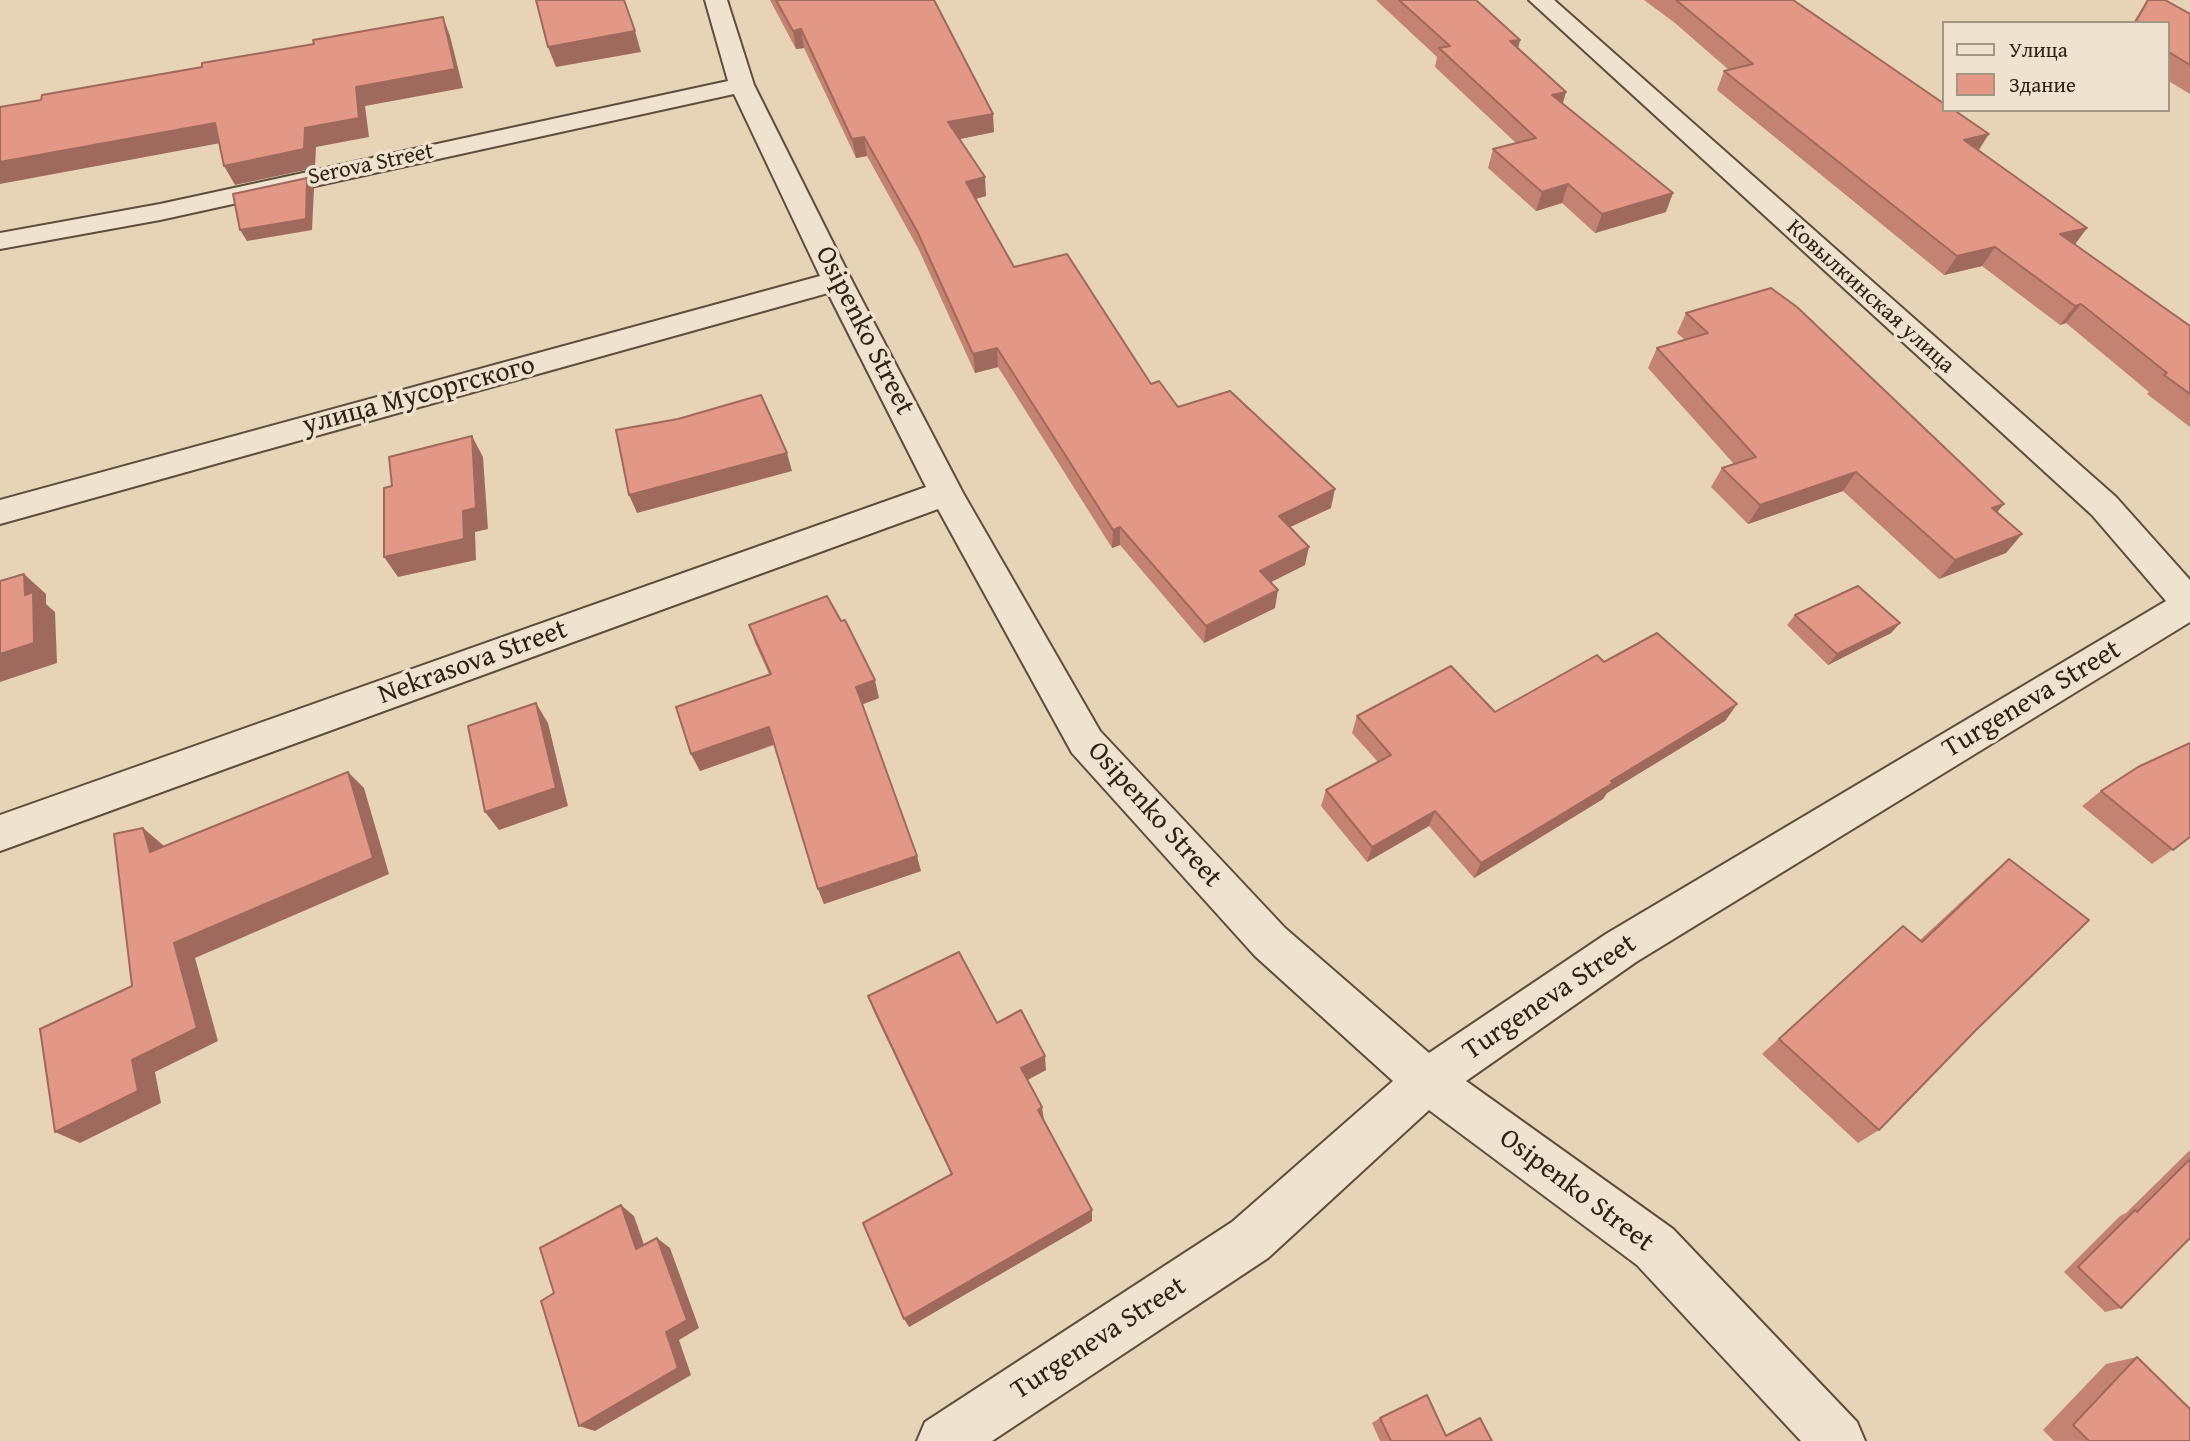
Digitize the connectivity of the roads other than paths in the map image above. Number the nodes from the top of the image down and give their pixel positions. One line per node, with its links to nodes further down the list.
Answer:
1 (716, 0): 3 (street, Osipenko Street)
2 (1540, 0): 8 (street, Ковылкинская улица)
3 (742, 85): 4 (street, Serova Street); 5 (street, Osipenko Street)
4 (0, 241)
5 (838, 281): 6 (street, Osipenko Street); 7 (street, улица Мусоргского)
6 (946, 493): 9 (street, Nekrasova Street); 10 (street, Osipenko Street)
7 (0, 512)
8 (2190, 604): 10 (street, Turgeneva Street)
9 (0, 833)
10 (1427, 1081): 11 (street, Turgeneva Street); 12 (street, Osipenko Street)
11 (944, 1441)
12 (1838, 1441)

